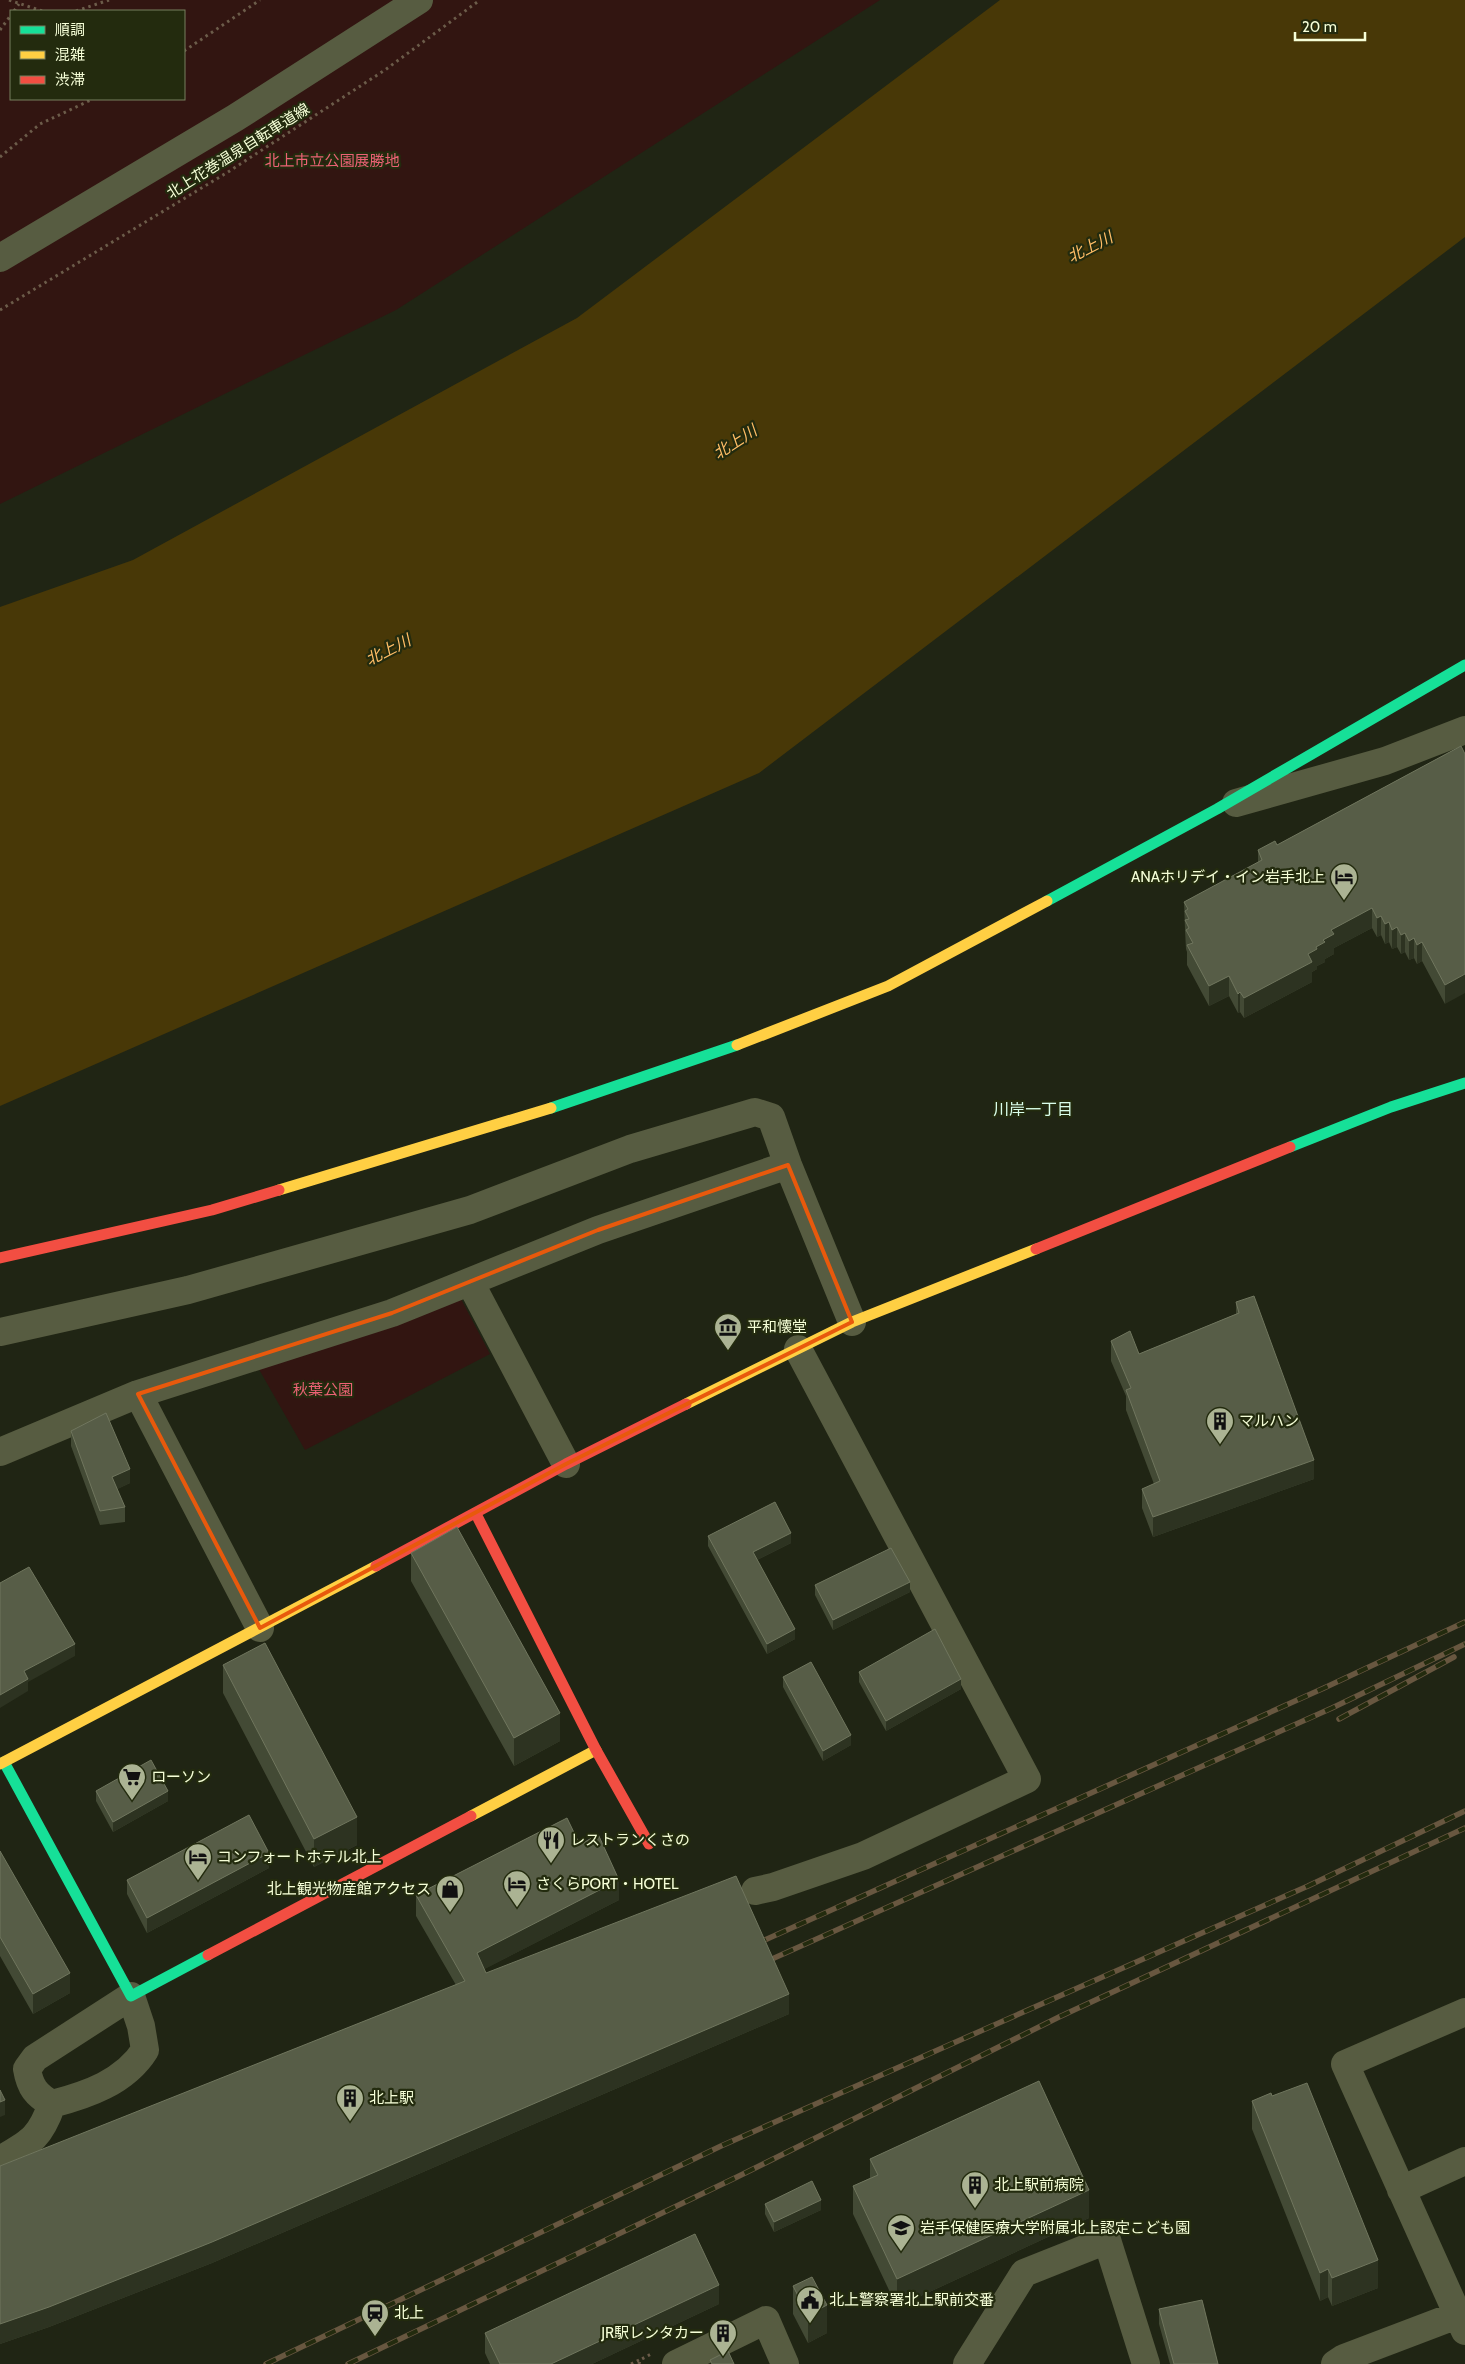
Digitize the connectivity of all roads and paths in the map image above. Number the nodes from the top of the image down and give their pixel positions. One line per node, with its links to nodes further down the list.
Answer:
1 (9, 0): 6 (path)
2 (109, 0): 9 (path)
3 (260, 0): 12 (path)
4 (419, 0): 15 (street)
5 (480, 0): 16 (path, 北上花巻温泉自転車道線)
6 (19, 4): 7 (path); 8 (path)
7 (15, 10)
8 (39, 10)
9 (79, 10)
10 (10, 16): 11 (path)
11 (0, 30)
12 (185, 50)
13 (91, 100): 14 (path)
14 (0, 157)
15 (0, 258)
16 (0, 310)
17 (1465, 665): 19 (street)
18 (1465, 730): 19 (street)
19 (1216, 809): 22 (street)
20 (1465, 1083): 24 (street)
21 (788, 1165): 23 (street); 24 (street); 25 (street)
22 (0, 1258)
23 (470, 1282): 27 (street); 29 (street)
24 (852, 1322): 26 (street)
25 (0, 1332)
26 (798, 1349): 29 (street); 35 (street)
27 (138, 1394): 28 (street); 31 (street)
28 (0, 1452)
29 (566, 1464): 30 (street)
30 (476, 1514): 31 (street); 32 (street)
31 (260, 1628): 33 (street)
32 (596, 1750): 34 (street); 36 (street)
33 (2, 1763): 36 (street)
34 (649, 1844)
35 (755, 1891)
36 (131, 1996): 38 (street); 38 (street)
37 (1465, 2012): 41 (street)
38 (52, 2104): 39 (street)
39 (0, 2160)
40 (1465, 2161): 41 (street)
41 (1401, 2190): 42 (street)
42 (1462, 2320): 49 (street)
43 (640, 2360): 44 (path)
44 (631, 2364)
45 (676, 2364): 46 (street)
46 (785, 2364)
47 (967, 2364): 48 (street)
48 (1146, 2364)
49 (1335, 2364)

